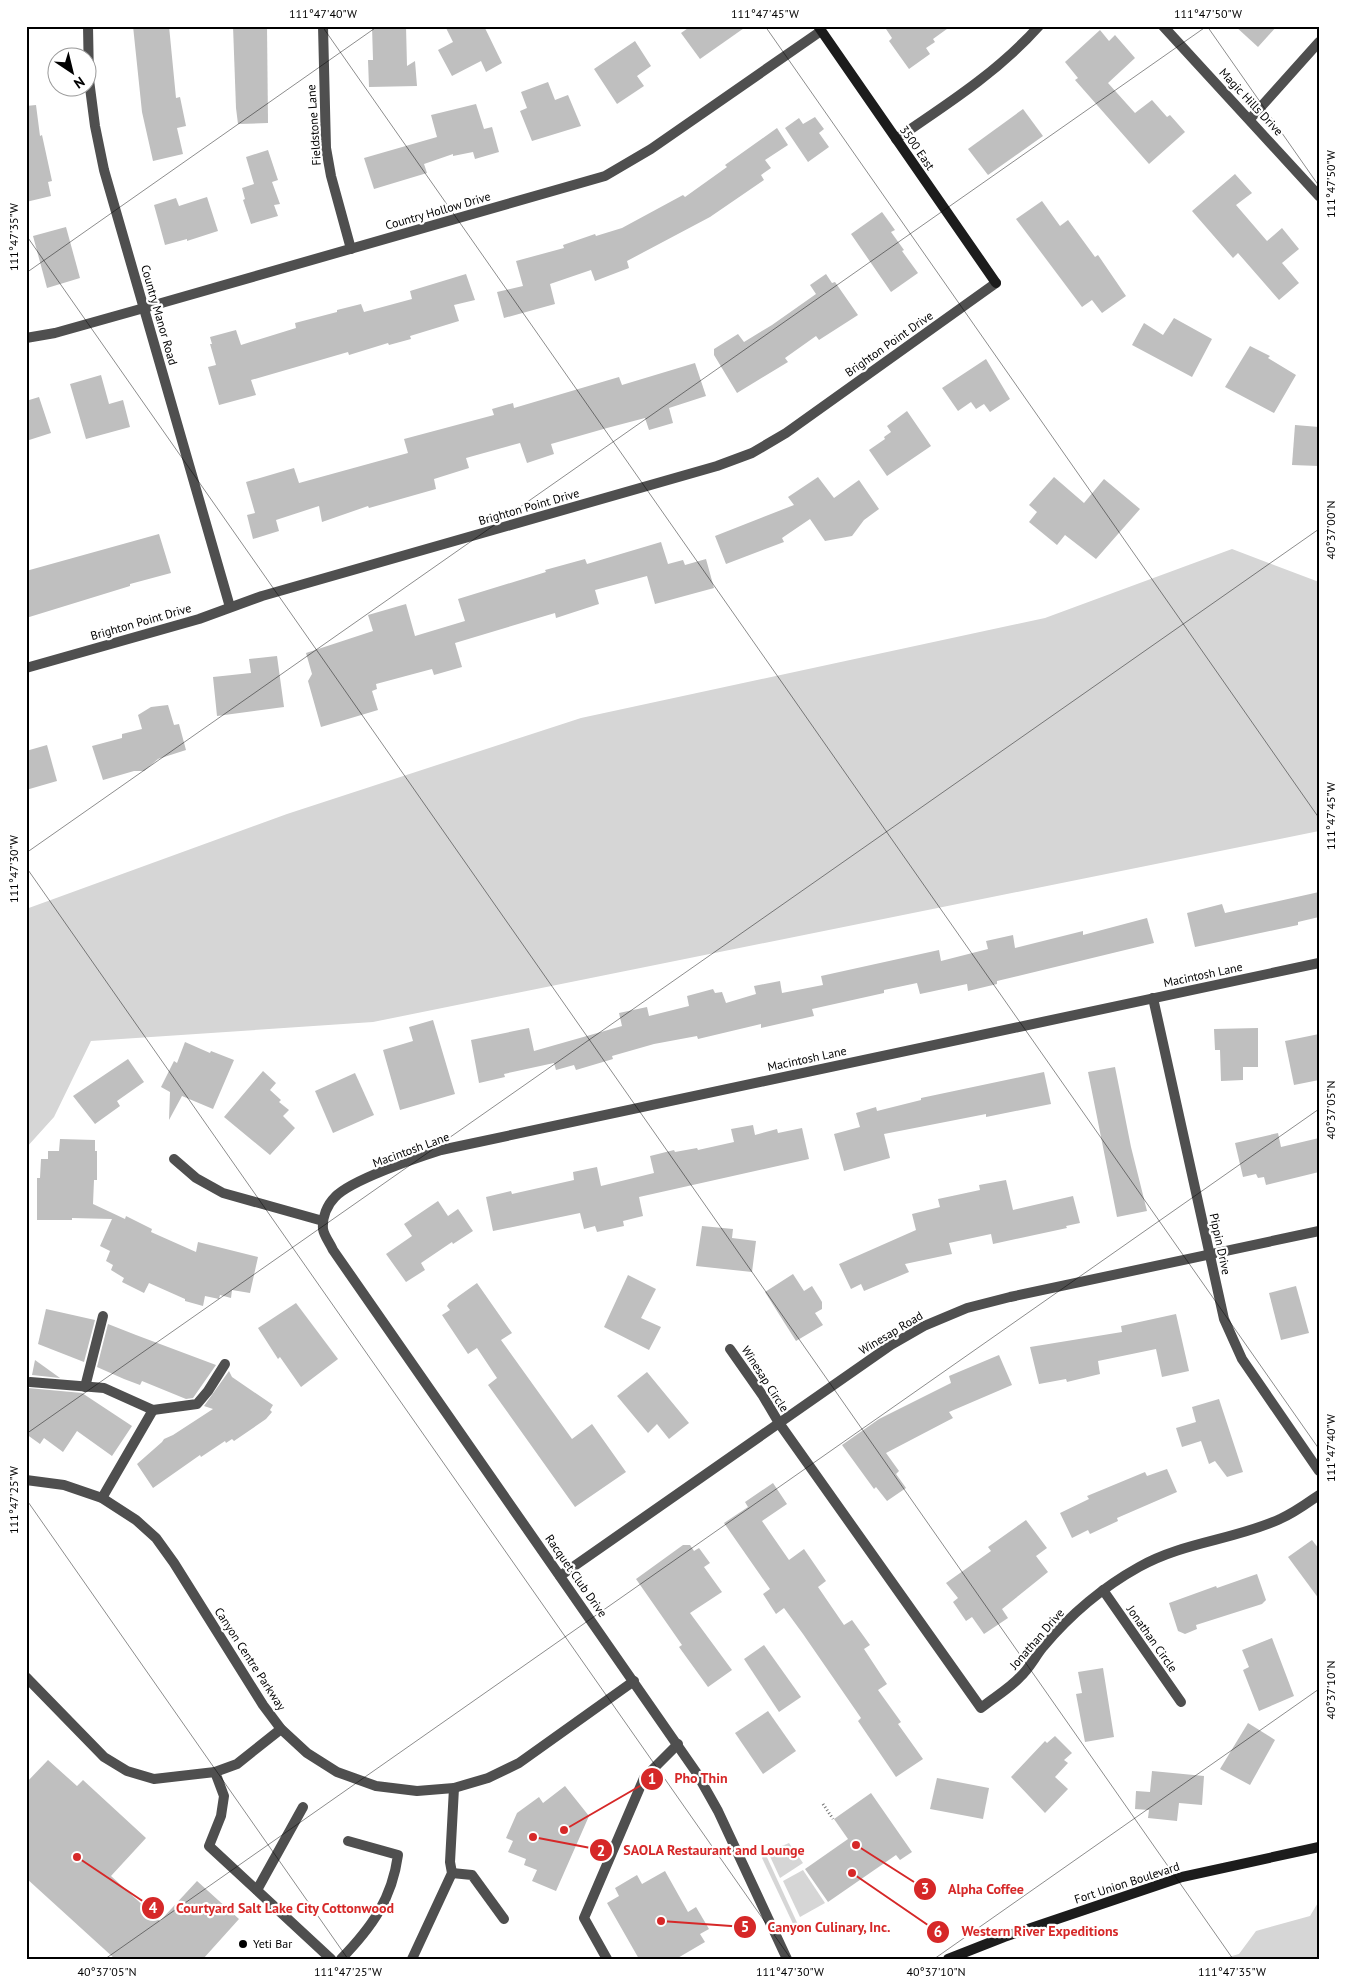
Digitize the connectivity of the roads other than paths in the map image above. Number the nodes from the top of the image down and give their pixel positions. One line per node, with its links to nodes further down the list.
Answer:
1 (88, 26): 12 (street, Country Manor Road)
2 (322, 26): 10 (street, Fieldstone Lane)
3 (1039, 26): 8 (street)
4 (1163, 26): 7 (street, Magic Hills Drive)
5 (820, 29): 8 (main road, 3500 East); 10 (street, Country Hollow Drive)
6 (1319, 42): 7 (street)
7 (1250, 119): 9 (street, Magic Hills Drive)
8 (896, 139): 11 (main road, 3500 East)
9 (1319, 196)
10 (351, 249): 12 (street, Country Hollow Drive)
11 (996, 284): 14 (street, Brighton Point Drive)
12 (144, 308): 13 (street, Country Hollow Drive); 14 (street, Country Manor Road)
13 (26, 338)
14 (230, 607): 15 (street, Brighton Point Drive)
15 (26, 668)
16 (1319, 963): 17 (street, Macintosh Lane)
17 (1153, 998): 19 (street, Macintosh Lane); 21 (street, Pippin Drive)
18 (174, 1160): 19 (street)
19 (323, 1221): 33 (street, Racquet Club Drive)
20 (1319, 1231): 21 (street, Winesap Road)
21 (1210, 1254): 28 (street, Winesap Road); 29 (street, Pippin Drive)
22 (103, 1316): 26 (street)
23 (730, 1349): 28 (street, Winesap Circle)
24 (225, 1364): 27 (street)
25 (30, 1382): 26 (street)
26 (85, 1386): 27 (street)
27 (153, 1410): 32 (street)
28 (779, 1423): 33 (street, Winesap Road); 34 (street, Jonathan Drive)
29 (1319, 1471)
30 (26, 1480): 32 (street, Canyon Centre Parkway)
31 (1319, 1495): 34 (street, Jonathan Drive)
32 (102, 1498): 38 (street, Canyon Centre Parkway)
33 (560, 1576): 36 (street, Racquet Club Drive)
34 (1103, 1590): 37 (street, Jonathan Circle)
35 (26, 1677): 40 (street)
36 (634, 1681): 39 (street, Racquet Club Drive); 41 (street, Canyon Centre Parkway)
37 (1181, 1702)
38 (281, 1729): 40 (street); 41 (street, Canyon Centre Parkway)
39 (678, 1744): 51 (street); 52 (street, Racquet Club Drive)
40 (215, 1772): 46 (street)
41 (454, 1788): 45 (street)
42 (302, 1807): 46 (street)
43 (348, 1841): 49 (street)
44 (1319, 1847): 53 (main road, Fort Union Boulevard)
45 (452, 1873): 47 (street); 50 (street)
46 (257, 1890): 48 (street)
47 (504, 1918)
48 (331, 1959)
49 (341, 1959)
50 (412, 1959)
51 (607, 1959)
52 (787, 1959)
53 (948, 1959)

